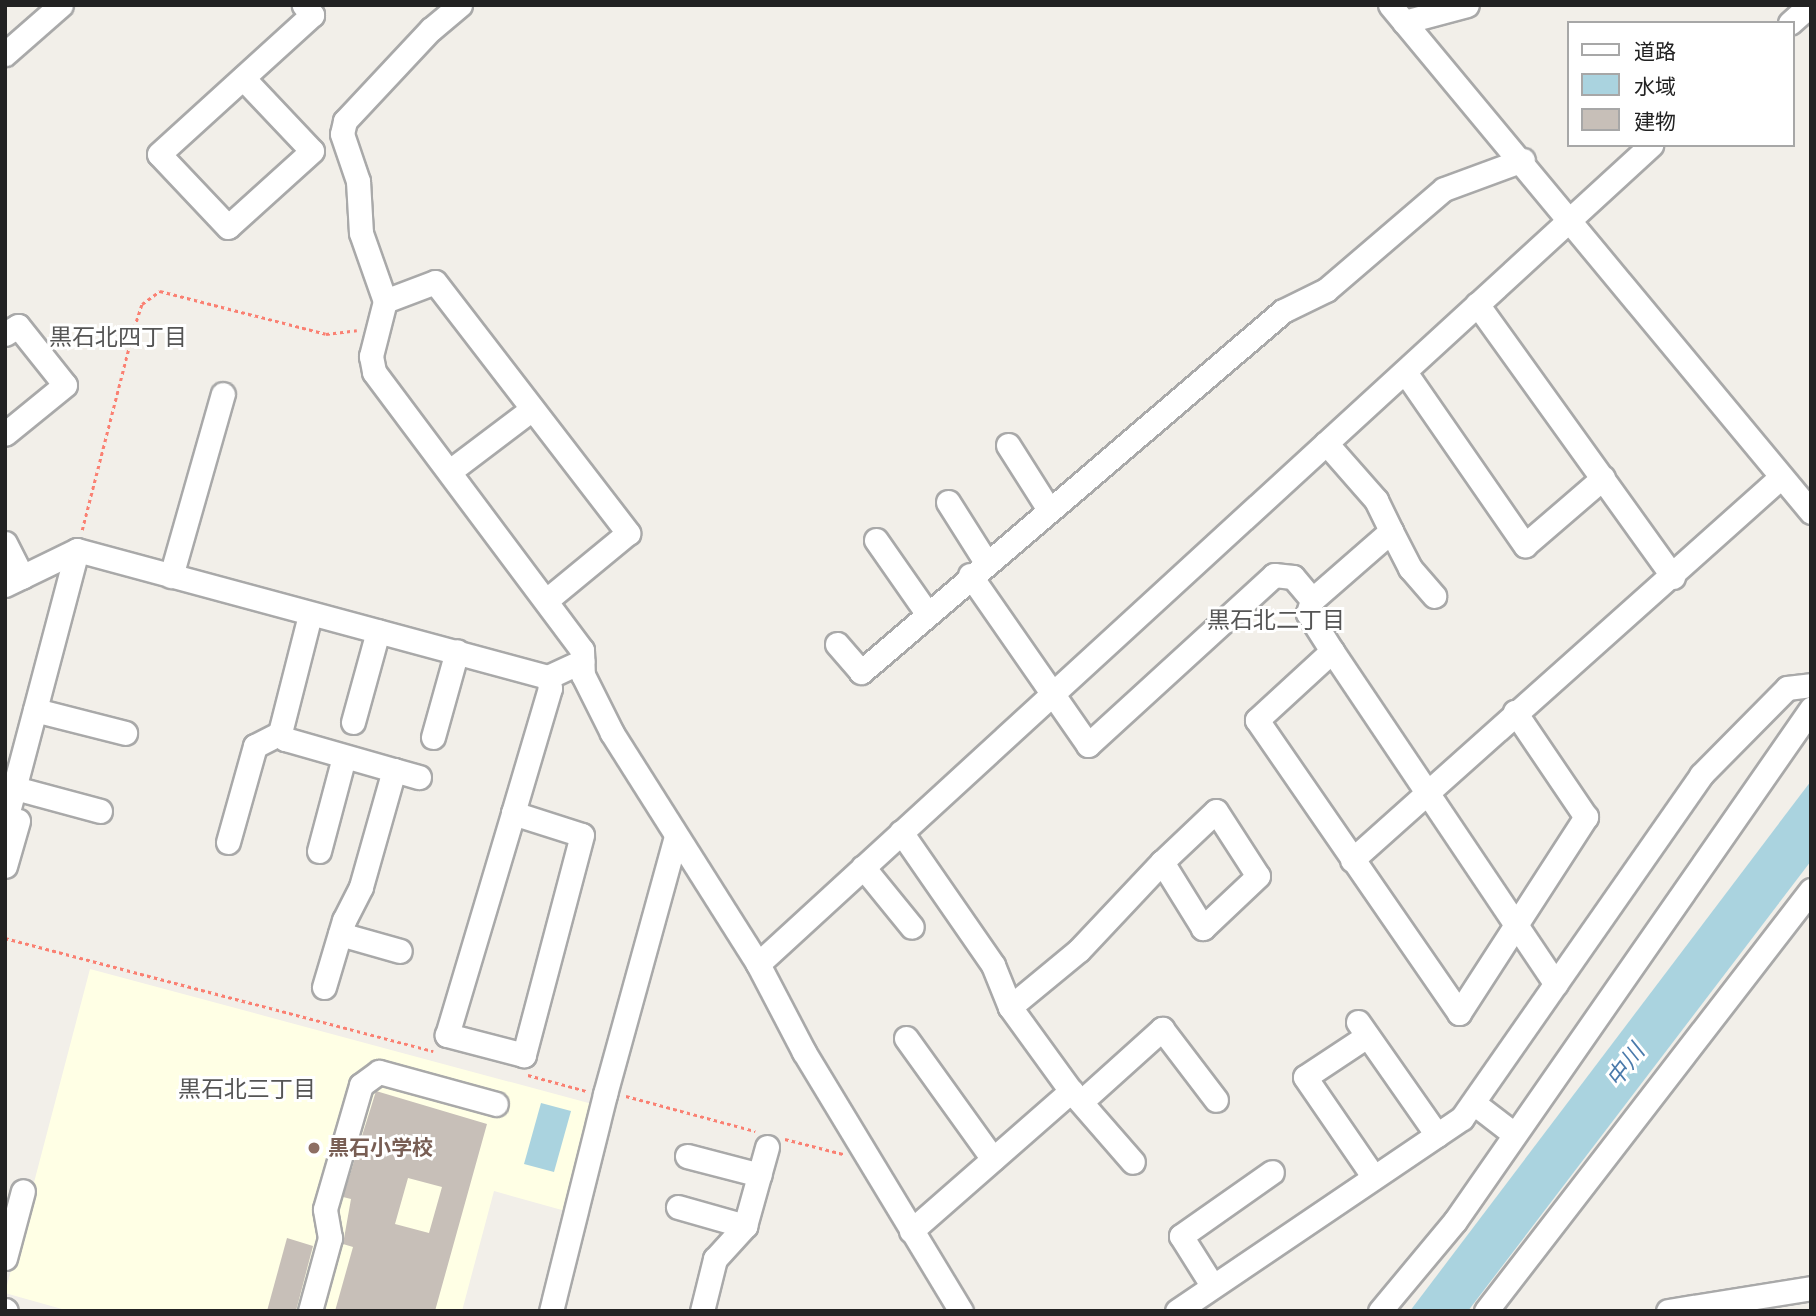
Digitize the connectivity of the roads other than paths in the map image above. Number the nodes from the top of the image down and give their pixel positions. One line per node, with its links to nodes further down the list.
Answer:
1 (61, 5): 8 (street)
2 (304, 5): 9 (street)
3 (460, 5): 13 (street)
4 (1467, 5): 6 (street)
5 (1810, 5): 7 (street)
6 (1397, 14): 11 (street)
7 (1792, 21)
8 (5, 54)
9 (243, 78): 9 (street)
10 (1649, 147): 12 (street)
11 (1523, 160): 12 (street); 26 (street)
12 (1568, 218): 14 (street); 23 (street)
13 (384, 301): 18 (street); 22 (street)
14 (1477, 304): 16 (street); 24 (street)
15 (5, 334): 19 (street)
16 (1405, 372): 20 (street); 24 (street)
17 (223, 394): 33 (street)
18 (532, 409): 22 (street); 37 (street)
19 (5, 435)
20 (1326, 443): 28 (street); 48 (street)
21 (1008, 445): 26 (street)
22 (450, 471): 37 (street)
23 (1781, 477): 27 (street); 34 (street)
24 (1603, 478): 34 (street)
25 (948, 502): 32 (street)
26 (1048, 508): 32 (street)
27 (1811, 512)
28 (1391, 531): 36 (street); 38 (street)
29 (876, 540): 39 (street)
30 (5, 543): 35 (street)
31 (77, 550): 33 (street); 35 (street); 50 (street)
32 (978, 569): 39 (street); 48 (street)
33 (171, 576): 40 (street)
34 (1672, 577): 51 (street)
35 (14, 581)
36 (1434, 596)
37 (548, 599): 45 (street)
38 (1312, 600): 44 (street); 48 (street)
39 (927, 613): 42 (street)
40 (310, 615): 41 (street); 54 (street)
41 (378, 631): 43 (street); 52 (street)
42 (837, 644)
43 (457, 651): 46 (street); 55 (street)
44 (1332, 651): 60 (street); 68 (street)
45 (583, 661): 46 (street); 65 (street)
46 (548, 677): 62 (street)
47 (1811, 685): 78 (street)
48 (1052, 698): 64 (street)
49 (1811, 709): 86 (street)
50 (35, 710): 53 (street); 59 (street)
51 (1515, 712): 60 (street); 73 (street)
52 (353, 722)
53 (126, 732)
54 (280, 733): 56 (street); 66 (street)
55 (433, 737)
56 (344, 757): 57 (street); 67 (street)
57 (394, 770): 58 (street); 75 (street)
58 (419, 777)
59 (15, 788): 61 (street); 63 (street)
60 (1427, 793): 68 (street); 73 (street)
61 (100, 811)
62 (513, 813): 62 (street)
63 (12, 822): 70 (street)
64 (901, 832): 71 (street); 80 (street)
65 (676, 837): 77 (street); 104 (street)
66 (228, 842)
67 (319, 851)
68 (1352, 860): 73 (street)
69 (1162, 862): 69 (street); 80 (street)
70 (5, 866)
71 (863, 867): 74 (street); 77 (street)
72 (1811, 890): 109 (street)
73 (1517, 925): 78 (street)
74 (912, 927)
75 (340, 934): 76 (street); 79 (street)
76 (400, 951)
77 (758, 964): 98 (street)
78 (1556, 984): 85 (street)
79 (324, 987)
80 (1010, 1007): 82 (street)
81 (906, 1038): 90 (street)
82 (1076, 1096): 83 (street); 90 (street); 91 (street)
83 (1216, 1100)
84 (496, 1104): 103 (street)
85 (1475, 1104): 86 (street); 87 (street)
86 (1514, 1134): 108 (street)
87 (1437, 1135): 94 (street); 94 (street)
88 (771, 1139): 93 (street)
89 (687, 1156): 93 (street)
90 (993, 1159): 98 (street)
91 (1133, 1163)
92 (1272, 1171): 100 (street)
93 (760, 1175): 97 (street)
94 (1373, 1176): 100 (street)
95 (23, 1191): 99 (street)
96 (678, 1207): 97 (street)
97 (745, 1226): 105 (street)
98 (911, 1231): 106 (street)
99 (5, 1258)
100 (1212, 1285): 107 (street)
101 (1811, 1288): 102 (street)
102 (1719, 1307): 110 (street)
103 (310, 1311)
104 (551, 1311)
105 (702, 1311)
106 (961, 1311)
107 (1177, 1311)
108 (1380, 1311)
109 (1486, 1311)
110 (1668, 1311)

